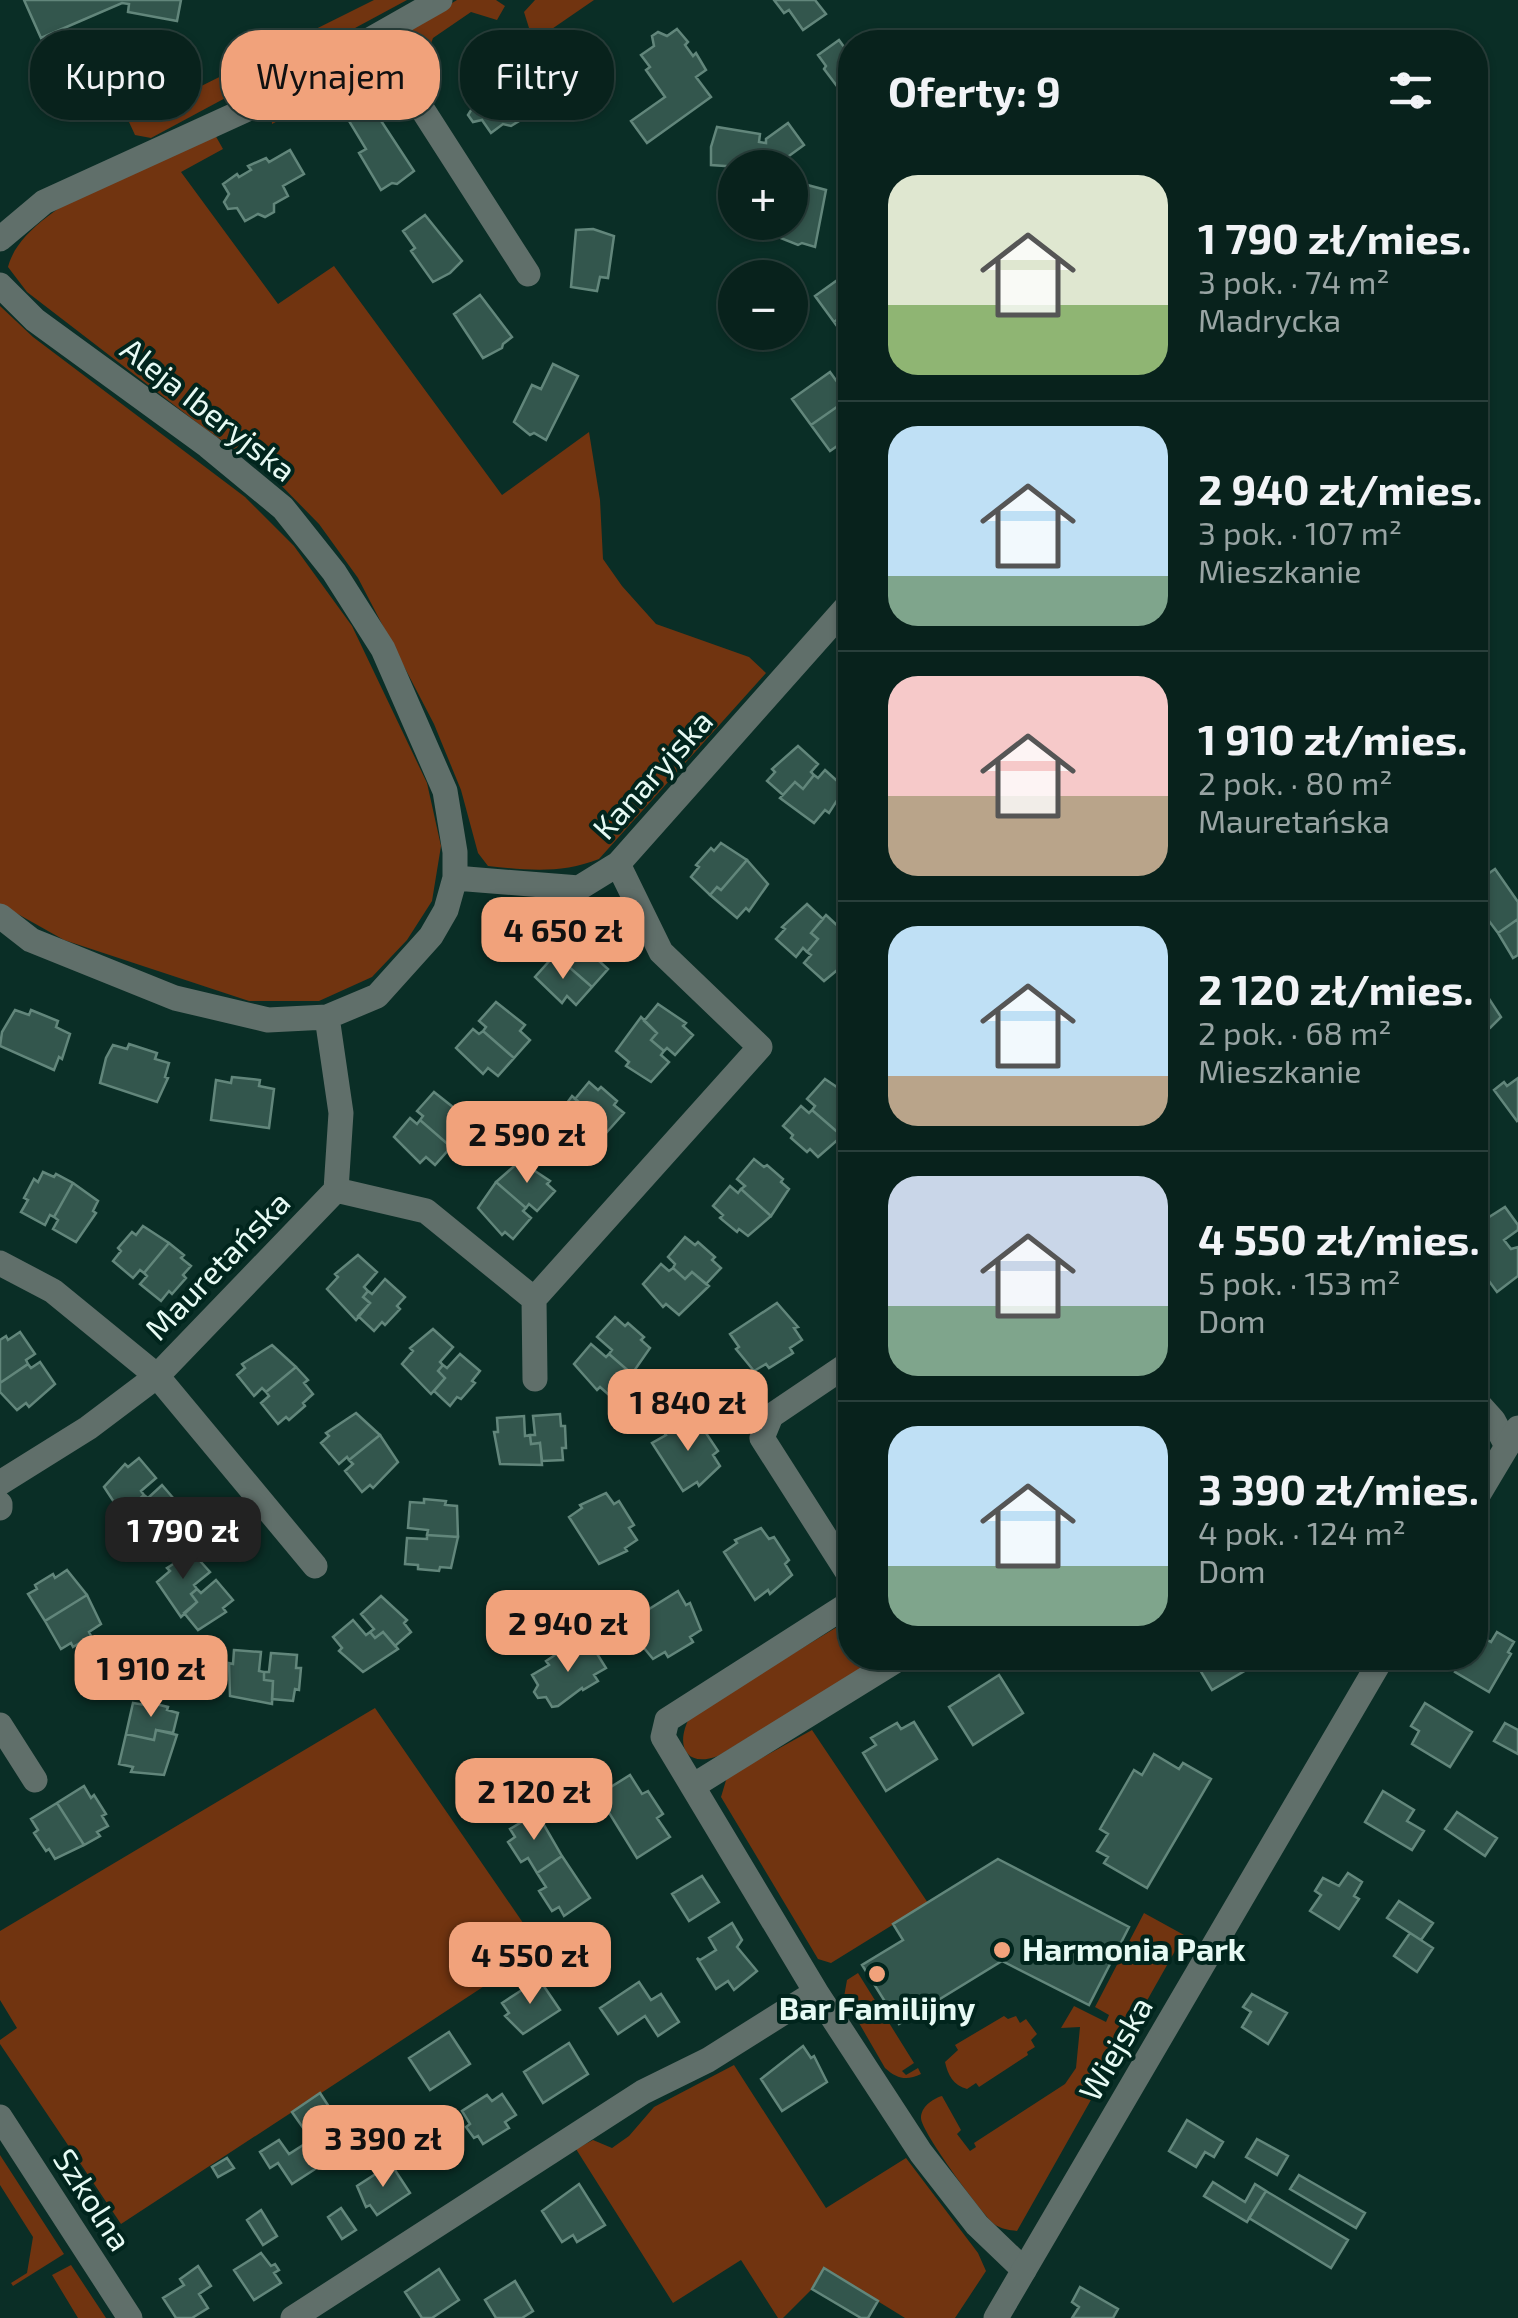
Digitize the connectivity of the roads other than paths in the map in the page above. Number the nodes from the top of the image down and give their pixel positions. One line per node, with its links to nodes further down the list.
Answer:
1 (440, 0): 2 (street)
2 (388, 30)
3 (224, 120): 5 (street)
4 (429, 120): 6 (street)
5 (0, 240)
6 (528, 274)
7 (0, 285): 10 (street, Aleja Iberyjska)
8 (838, 616): 9 (street, Kanaryjska)
9 (618, 864): 10 (street, Kanaryjska); 15 (street)
10 (455, 878): 12 (street, Aleja Iberyjska)
11 (0, 916): 12 (street, Aleja Iberyjska)
12 (327, 1017): 13 (street, Mauretańska)
13 (336, 1190): 15 (street); 17 (street, Mauretańska)
14 (0, 1262): 17 (street)
15 (534, 1299): 18 (street)
16 (838, 1371): 23 (street)
17 (158, 1376): 22 (street, Mauretańska); 24 (street)
18 (535, 1379)
19 (1488, 1414): 20 (street)
20 (1513, 1437): 21 (street)
21 (1488, 1478)
22 (0, 1482)
23 (838, 1557)
24 (315, 1566)
25 (838, 1611): 30 (street)
26 (880, 1670): 30 (street)
27 (1375, 1670): 33 (street, Wiejska)
28 (0, 1725): 29 (street)
29 (34, 1780)
30 (693, 1786): 31 (street)
31 (816, 1992): 33 (street); 35 (street)
32 (0, 2118): 34 (street, Szkolna)
33 (1024, 2270): 36 (street, Wiejska)
34 (130, 2318)
35 (293, 2318)
36 (996, 2318)

